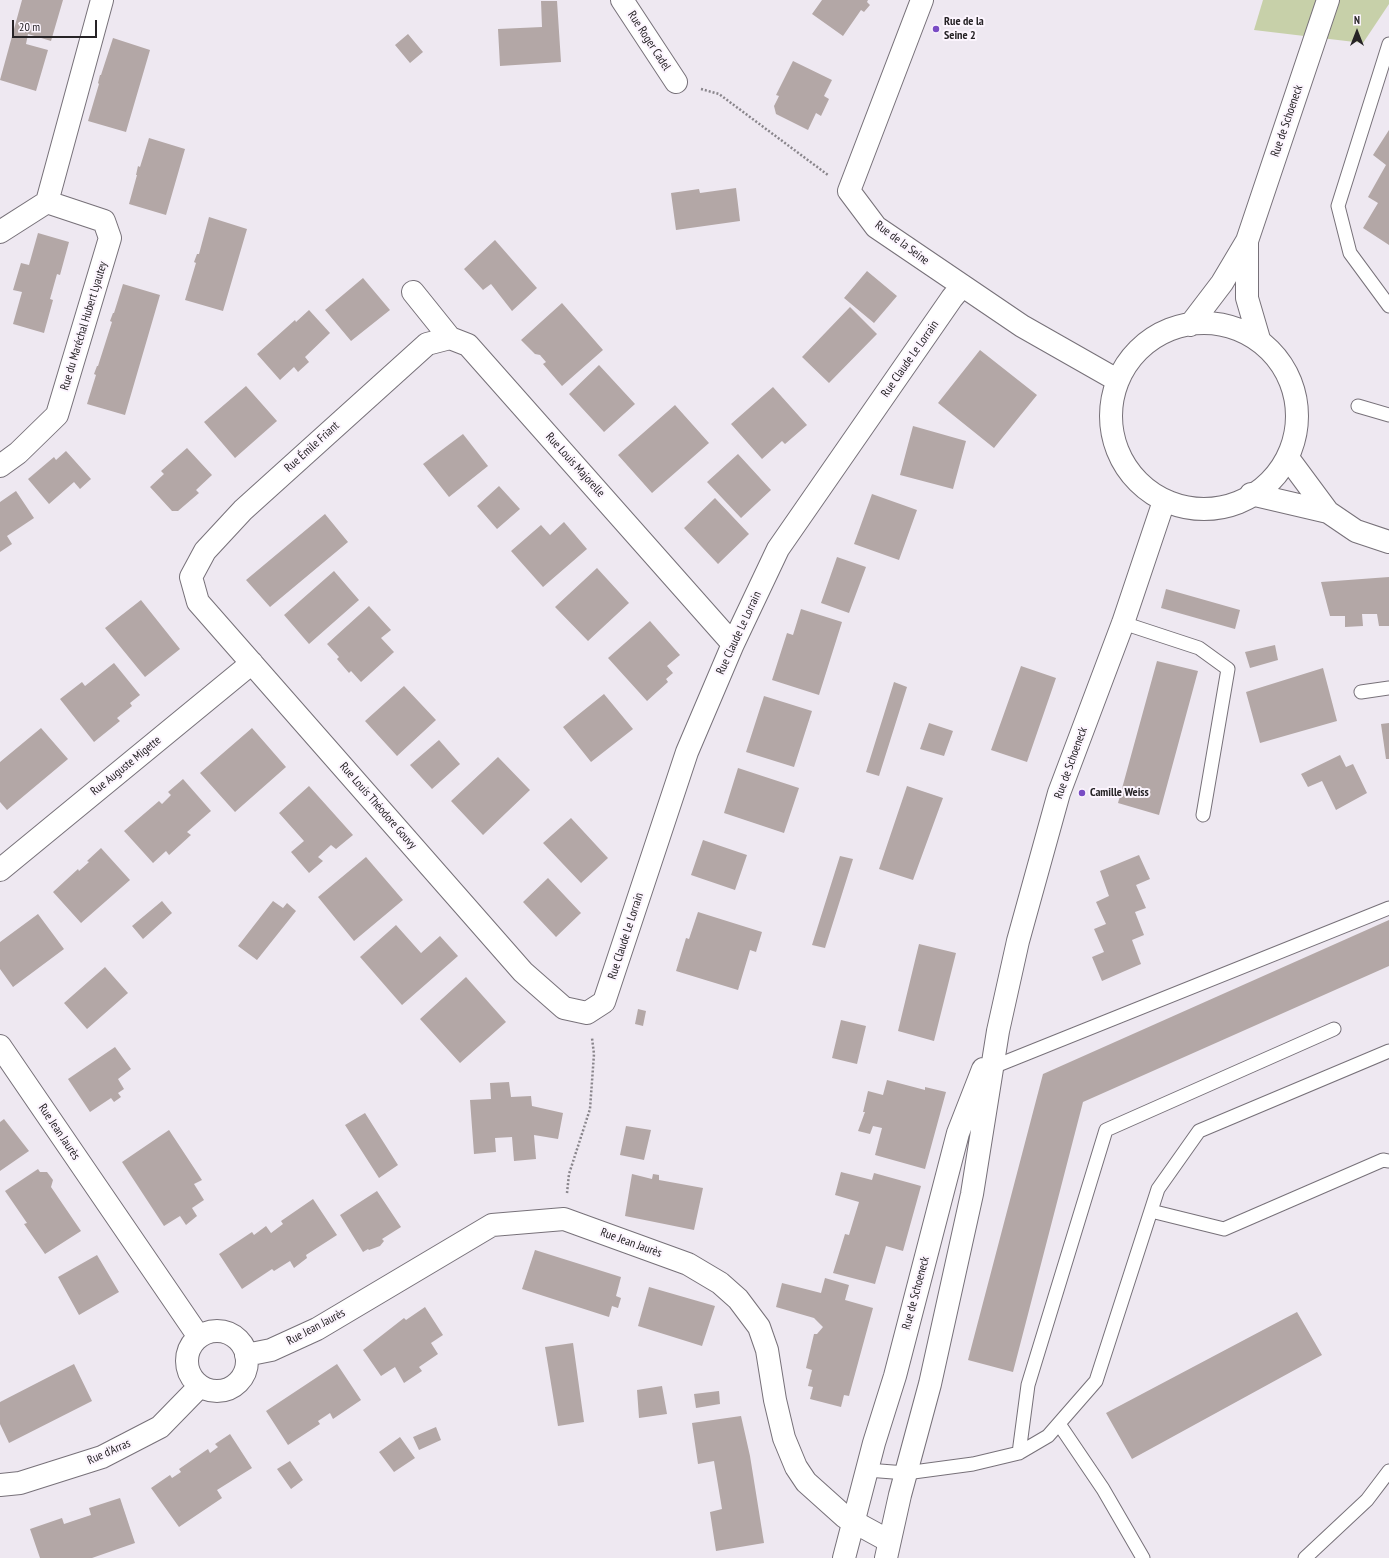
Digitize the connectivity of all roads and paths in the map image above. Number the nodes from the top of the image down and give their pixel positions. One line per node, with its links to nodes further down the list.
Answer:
1 (102, 0): 8 (street)
2 (622, 0): 6 (street, Rue Roger Cadel)
3 (922, 0): 7 (street)
4 (1328, 0): 10 (street, Rue de Schoeneck)
5 (1389, 44): 13 (lane)
6 (676, 82): 7 (path)
7 (849, 191): 11 (street, Rue de la Seine)
8 (47, 202): 9 (street); 21 (street, Rue du Maréchal Hubert Lyautey)
9 (0, 232)
10 (1247, 241): 14 (street, Rue de Schoeneck); 16 (street, Rue de Schoeneck)
11 (962, 286): 17 (street, Rue de la Seine); 28 (street, Rue Claude Le Lorrain)
12 (414, 292): 15 (street, Rue Louis Majorelle)
13 (1389, 306)
14 (1190, 325): 16 (street); 17 (street)
15 (450, 338): 26 (street, Rue Émile Friant); 28 (street, Rue Louis Majorelle)
16 (1259, 339): 20 (street)
17 (1117, 380): 23 (street)
18 (1358, 406): 19 (lane)
19 (1389, 414)
20 (1288, 458): 22 (street); 24 (street)
21 (0, 466)
22 (1252, 494): 23 (street); 24 (street)
23 (1164, 501): 27 (street, Rue de Schoeneck)
24 (1328, 512): 25 (street)
25 (1389, 542)
26 (191, 577): 29 (street, Rue Louis Théodore Gouvy)
27 (1123, 624): 32 (lane); 39 (street, Rue de Schoeneck)
28 (733, 644): 35 (street, Rue Claude Le Lorrain)
29 (252, 663): 33 (street, Rue Auguste Migette); 35 (street, Rue Louis Théodore Gouvy)
30 (1389, 688): 31 (lane)
31 (1361, 692)
32 (1203, 815)
33 (0, 870)
34 (1389, 908): 39 (lane)
35 (587, 1013): 42 (path)
36 (1334, 1028): 47 (lane)
37 (0, 1046): 43 (street, Rue Jean Jaurès)
38 (1389, 1051): 41 (lane)
39 (988, 1069): 48 (street, Rue de Schoeneck); 50 (street, Rue de Schoeneck)
40 (1389, 1161): 41 (lane)
41 (1150, 1211): 46 (lane)
42 (564, 1219): 44 (street, Rue Jean Jaurès); 52 (street, Rue Jean Jaurès)
43 (199, 1337): 44 (street); 45 (street)
44 (246, 1355): 45 (street)
45 (200, 1386): 51 (street, Rue d'Arras)
46 (1059, 1424): 47 (lane); 55 (lane)
47 (1019, 1452): 50 (lane)
48 (867, 1470): 50 (lane); 52 (street, Rue de Schoeneck)
49 (1389, 1471): 56 (lane)
50 (906, 1473): 53 (street, Rue de Schoeneck)
51 (0, 1485)
52 (853, 1522): 53 (street, Rue Jean Jaurès); 54 (street, Rue de Schoeneck)
53 (888, 1549)
54 (844, 1558)
55 (1142, 1558)
56 (1305, 1558)

